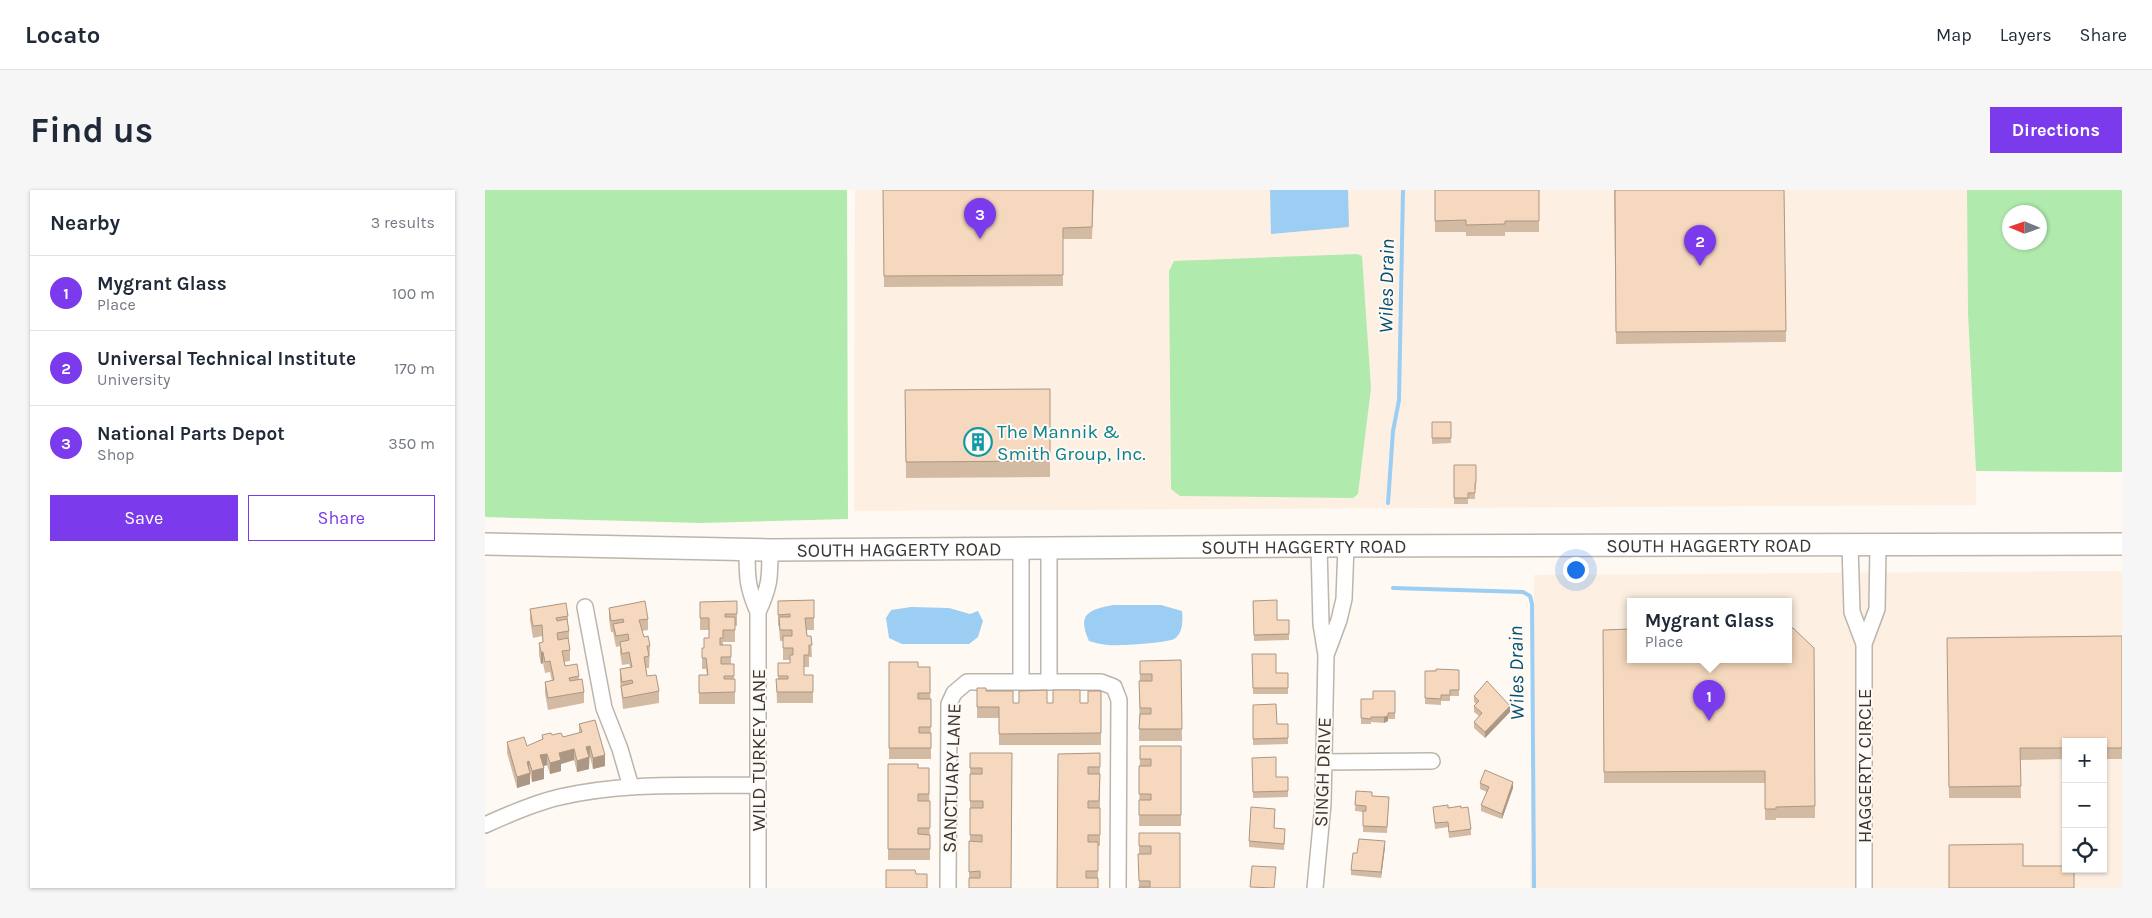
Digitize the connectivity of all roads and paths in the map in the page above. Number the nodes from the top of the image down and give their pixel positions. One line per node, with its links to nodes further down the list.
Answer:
1 (485, 544): 9 (main road, SOUTH HAGGERTY ROAD)
2 (2122, 544): 4 (main road, SOUTH HAGGERTY ROAD)
3 (1850, 545): 4 (main road, SOUTH HAGGERTY ROAD); 6 (main road, SOUTH HAGGERTY ROAD); 13 (street, HAGGERTY CIRCLE)
4 (1878, 545): 13 (street, HAGGERTY CIRCLE)
5 (1319, 546): 6 (main road, SOUTH HAGGERTY ROAD); 8 (main road, SOUTH HAGGERTY ROAD); 14 (street, SINGH DRIVE)
6 (1346, 546): 14 (street, SINGH DRIVE)
7 (1021, 548): 8 (main road, SOUTH HAGGERTY ROAD); 10 (main road, SOUTH HAGGERTY ROAD); 15 (street)
8 (1049, 548): 15 (street)
9 (747, 550): 10 (main road, SOUTH HAGGERTY ROAD); 12 (street, WILD TURKEY LANE)
10 (770, 550): 12 (street, WILD TURKEY LANE)
11 (585, 608): 19 (street)
12 (758, 612): 18 (street, WILD TURKEY LANE)
13 (1864, 644): 25 (street, HAGGERTY CIRCLE)
14 (1326, 656): 17 (street, SINGH DRIVE)
15 (1035, 682): 22 (street, SANCTUARY LANE); 23 (street)
16 (1432, 761): 17 (street)
17 (1324, 762): 24 (street, SINGH DRIVE)
18 (758, 785): 19 (street); 21 (street, WILD TURKEY LANE)
19 (631, 787): 20 (street)
20 (485, 825)
21 (758, 888)
22 (948, 888)
23 (1118, 888)
24 (1315, 888)
25 (1864, 888)

